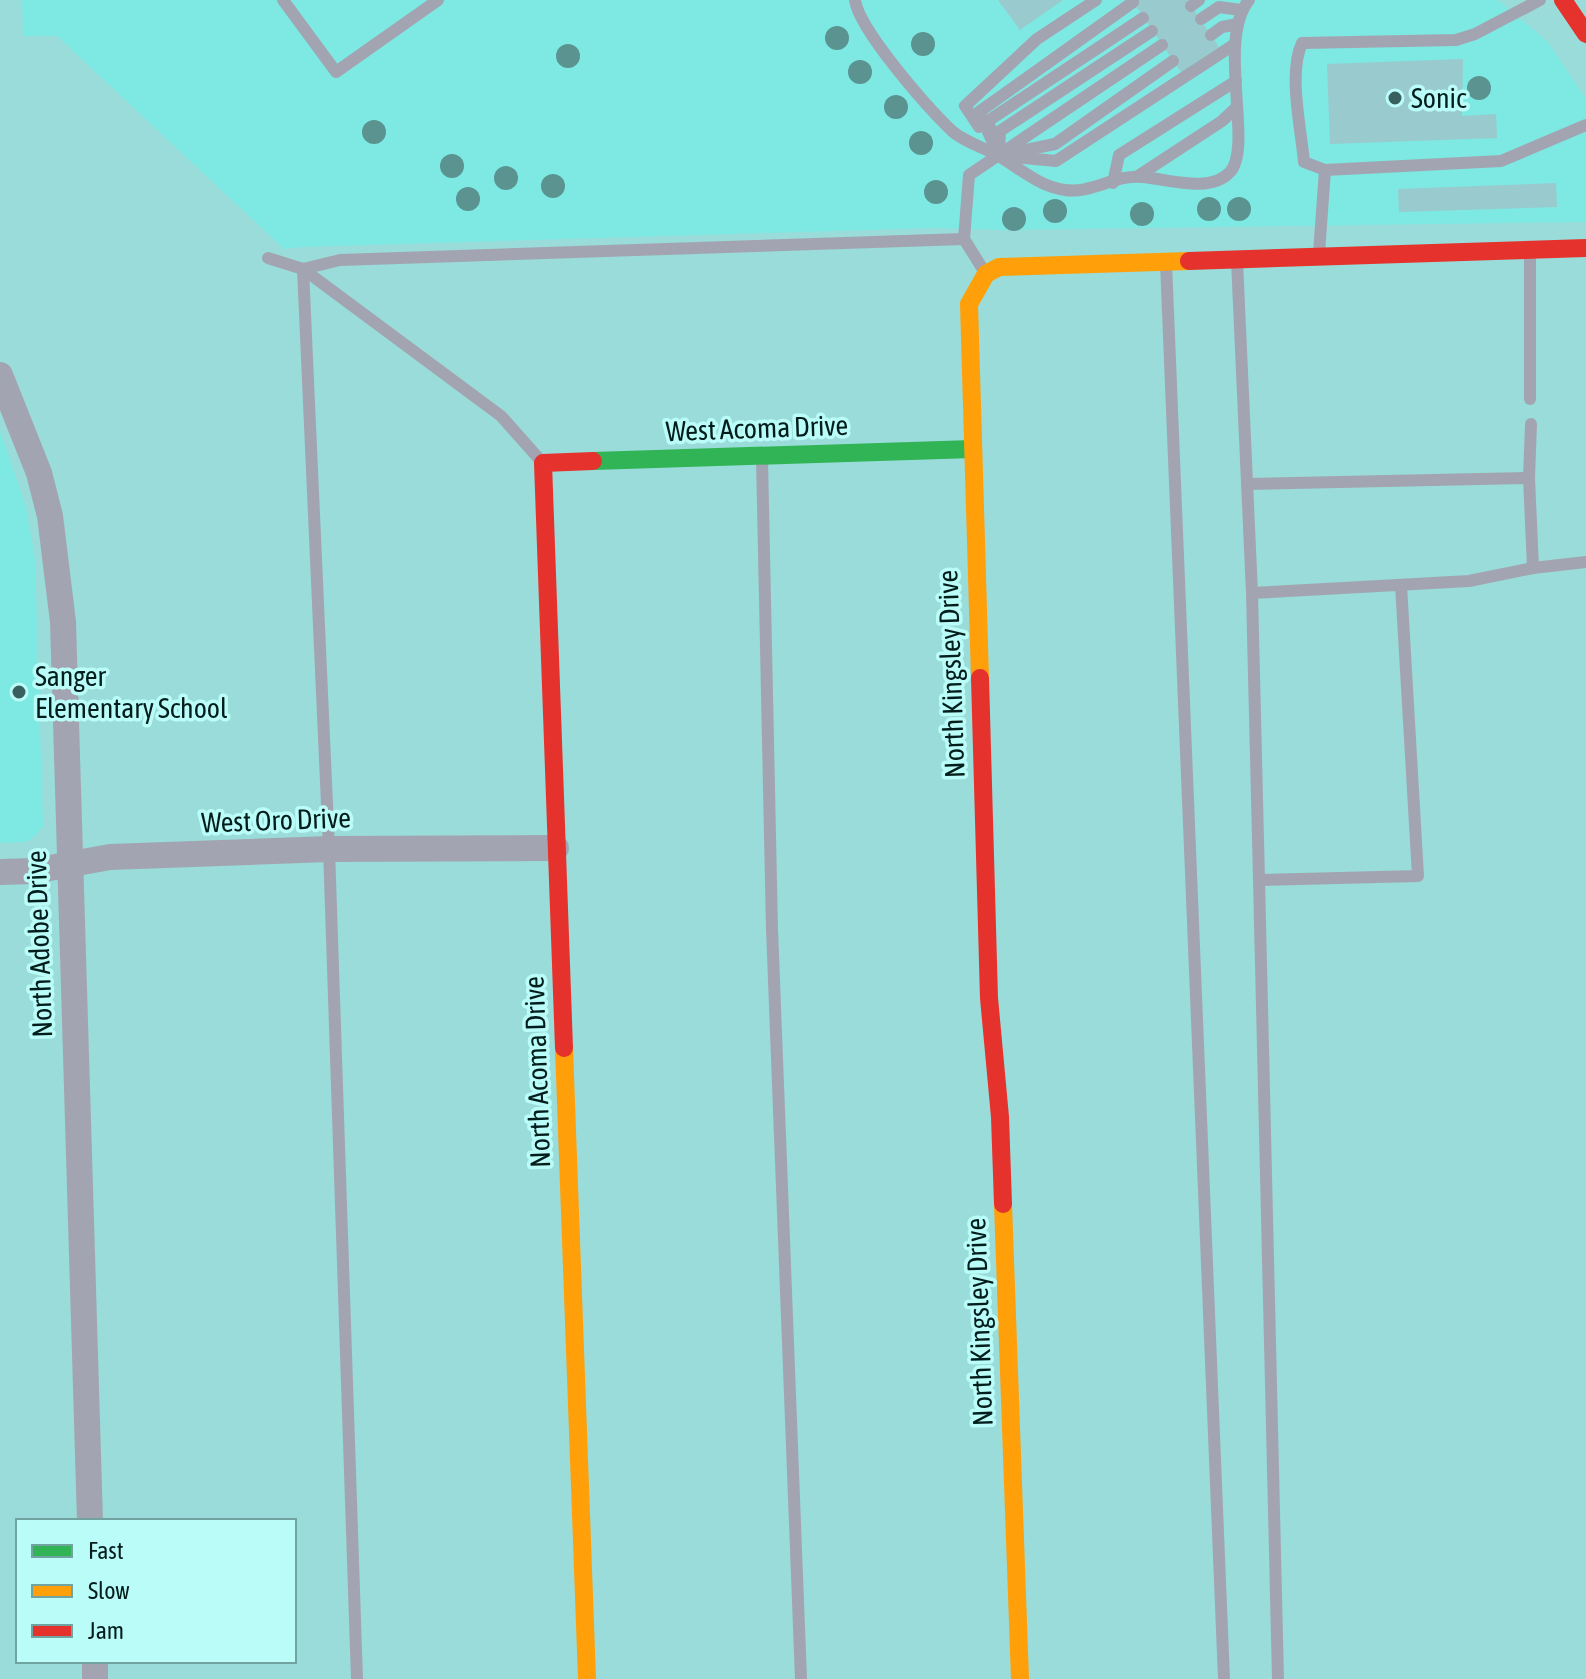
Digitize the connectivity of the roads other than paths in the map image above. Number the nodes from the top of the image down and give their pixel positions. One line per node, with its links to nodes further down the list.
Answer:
1 (283, 0): 2 (lane)
2 (438, 0)
3 (855, 0): 21 (lane)
4 (1096, 0): 21 (lane)
5 (1540, 0): 22 (lane)
6 (1563, 0): 13 (street)
7 (1133, 2): 21 (lane)
8 (1245, 5): 10 (lane); 11 (lane)
9 (1143, 18): 21 (lane)
10 (1201, 19)
11 (1238, 24): 14 (lane); 15 (lane)
12 (1152, 31): 21 (lane)
13 (1586, 34)
14 (1211, 35)
15 (1235, 44): 18 (lane); 21 (lane)
16 (1162, 45): 21 (lane)
17 (1173, 61): 21 (lane)
18 (1236, 81): 19 (lane); 24 (lane)
19 (1237, 107): 23 (lane); 23 (lane)
20 (1586, 125): 22 (lane)
21 (999, 156): 24 (lane); 25 (lane)
22 (1325, 170): 28 (lane)
23 (1138, 176): 24 (lane)
24 (1113, 183)
25 (964, 239): 32 (lane); 33 (lane)
26 (1586, 248): 27 (street)
27 (1530, 250): 28 (street); 35 (lane)
28 (1319, 256): 30 (street)
29 (268, 258): 32 (lane)
30 (1237, 258): 31 (street); 41 (lane)
31 (1166, 260): 33 (street); 56 (lane)
32 (303, 269): 39 (lane); 47 (lane)
33 (986, 274): 37 (street, North Kingsley Drive)
34 (1, 382): 48 (street, North Adobe Drive)
35 (1530, 399)
36 (1531, 424): 40 (lane)
37 (973, 449): 38 (street, West Acoma Drive); 55 (street, North Kingsley Drive)
38 (762, 456): 39 (street, West Acoma Drive); 54 (lane)
39 (543, 463): 46 (street, North Acoma Drive)
40 (1529, 478): 41 (lane); 43 (lane)
41 (1247, 484): 45 (lane)
42 (1586, 562): 43 (lane)
43 (1533, 568): 44 (lane)
44 (1401, 585): 45 (lane); 50 (lane)
45 (1252, 593): 50 (lane)
46 (556, 848): 47 (street, West Oro Drive); 53 (street, North Acoma Drive)
47 (329, 849): 48 (street, West Oro Drive); 52 (lane)
48 (69, 866): 49 (street, West Oro Drive); 51 (street, North Adobe Drive)
49 (0, 872)
50 (1259, 880): 57 (lane)
51 (90, 1519)
52 (357, 1679)
53 (587, 1679)
54 (801, 1679)
55 (1020, 1679)
56 (1224, 1679)
57 (1278, 1679)

